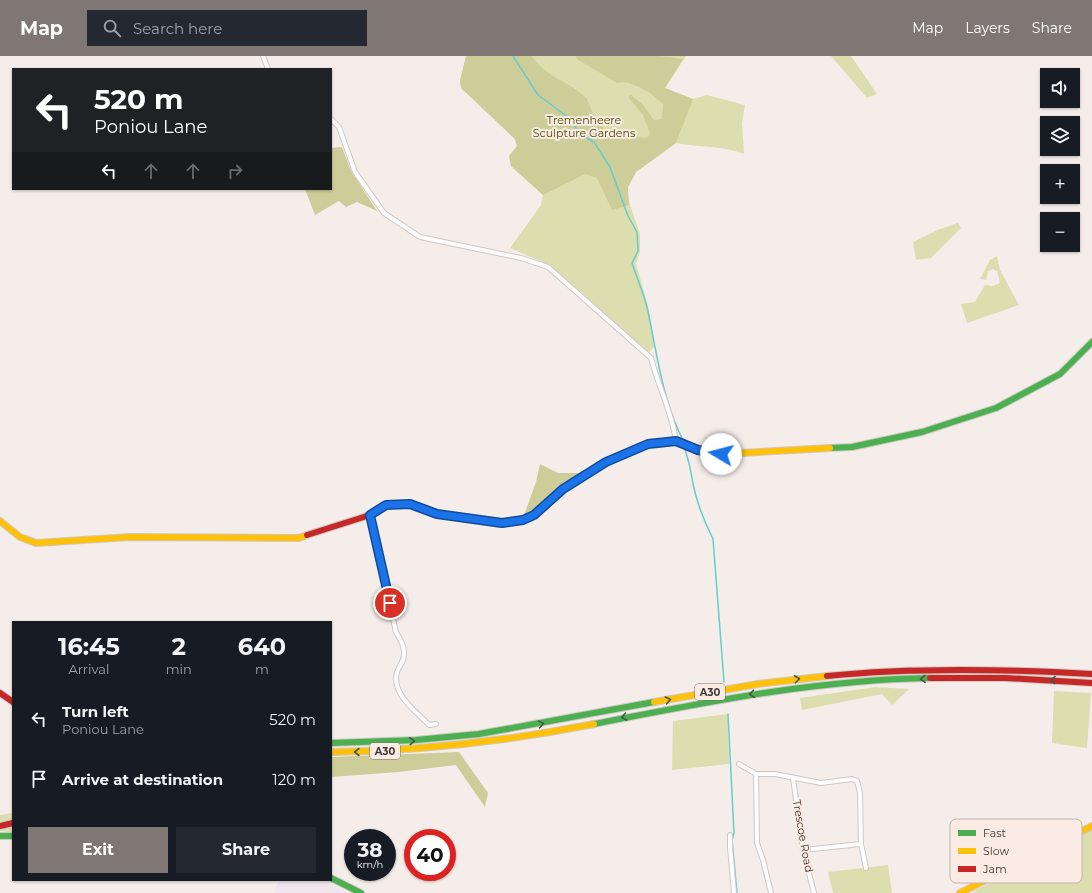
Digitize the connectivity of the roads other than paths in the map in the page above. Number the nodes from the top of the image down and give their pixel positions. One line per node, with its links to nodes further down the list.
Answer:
1 (263, 56): 2 (street)
2 (268, 68)
3 (332, 120): 5 (street)
4 (1092, 342): 5 (main road)
5 (676, 441): 6 (main road)
6 (370, 515): 7 (main road); 12 (street)
7 (0, 521)
8 (1092, 674): 13 (main road, A30, one-way to 8)
9 (1092, 683): 14 (main road, A30, one-way to 14)
10 (0, 693): 11 (main road)
11 (12, 701)
12 (436, 724)
13 (332, 743)
14 (332, 752)
15 (739, 764): 16 (street)
16 (756, 774): 17 (street); 32 (street)
17 (793, 778): 25 (street); 26 (street, Trescoe Road)
18 (12, 823): 19 (main road)
19 (0, 826)
20 (1092, 826): 21 (main road)
21 (1082, 831)
22 (730, 835): 31 (street)
23 (0, 836): 24 (main road)
24 (12, 836)
25 (861, 844): 26 (street); 27 (street)
26 (803, 850): 33 (street, Trescoe Road)
27 (866, 868)
28 (332, 878): 30 (main road)
29 (980, 883): 34 (main road)
30 (361, 893)
31 (734, 893)
32 (771, 893)
33 (814, 893)
34 (960, 893)

